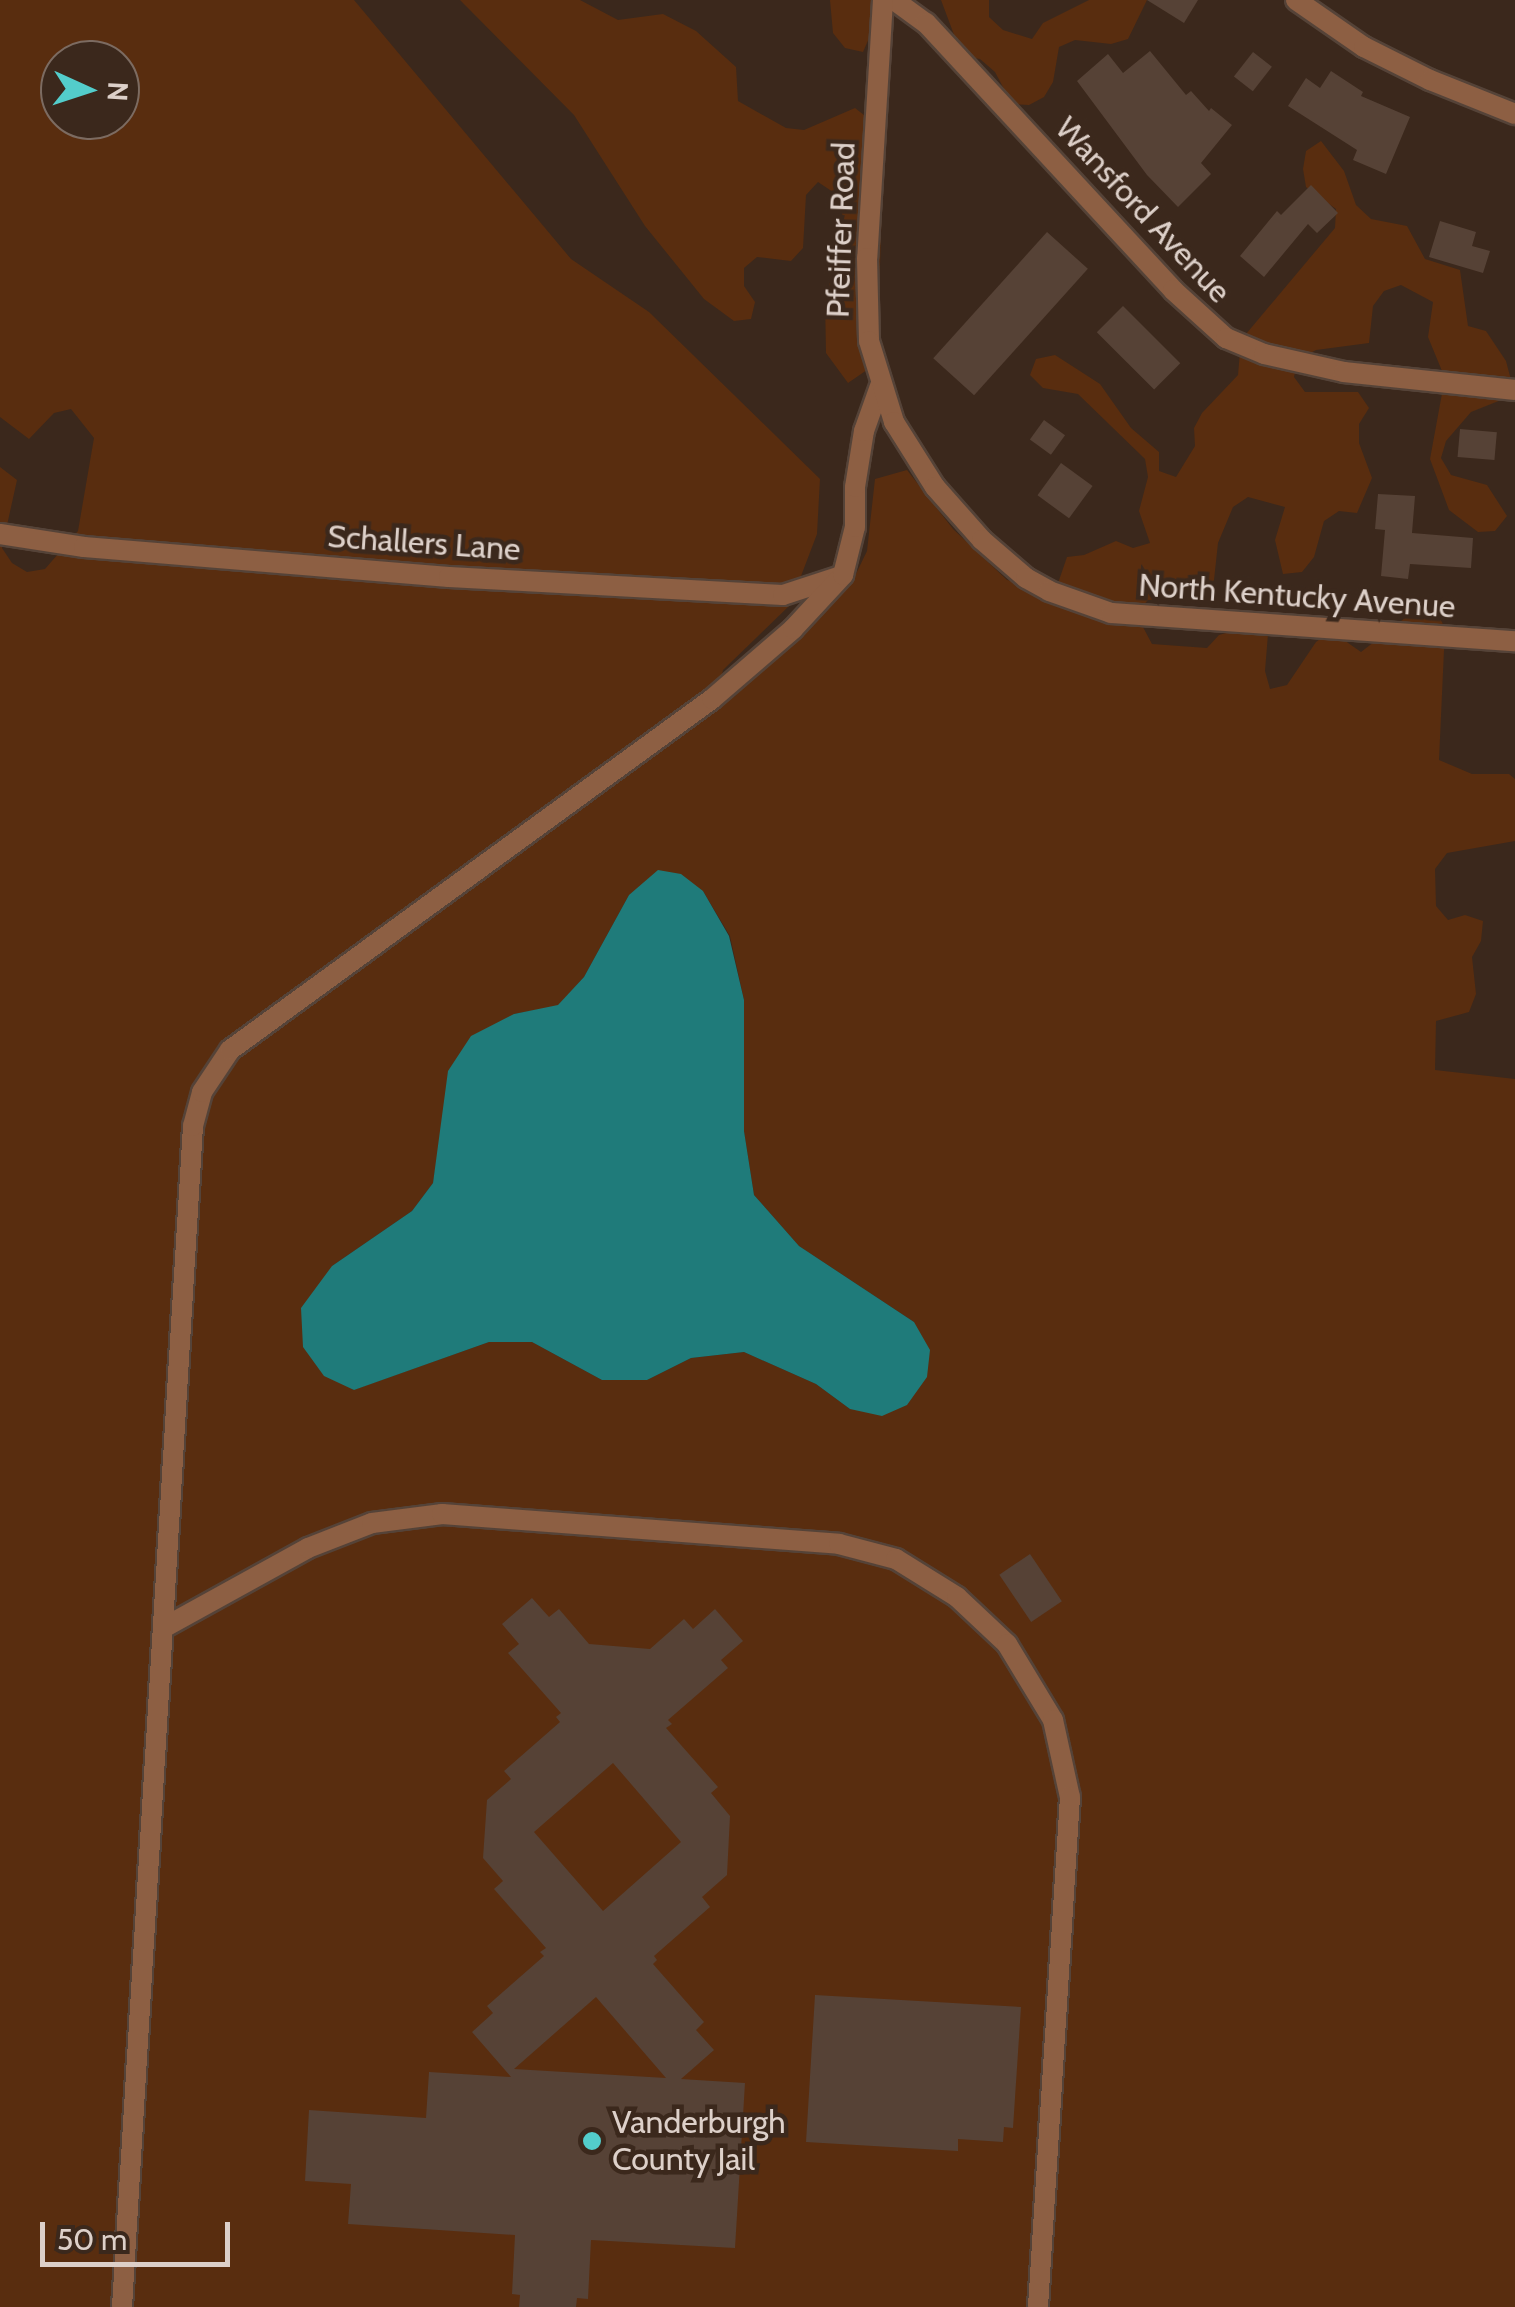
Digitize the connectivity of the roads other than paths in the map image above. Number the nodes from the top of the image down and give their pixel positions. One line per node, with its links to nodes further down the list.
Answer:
1 (883, 0): 5 (street, Pfeiffer Road)
2 (894, 0): 6 (street, Wansford Avenue)
3 (1296, 0): 4 (street)
4 (1515, 114)
5 (880, 386): 8 (street); 9 (street, North Kentucky Avenue)
6 (1515, 390)
7 (0, 534): 8 (street, Schallers Lane)
8 (843, 575): 10 (street)
9 (1515, 641)
10 (166, 1627): 11 (street); 12 (street)
11 (122, 2307)
12 (1038, 2307)

